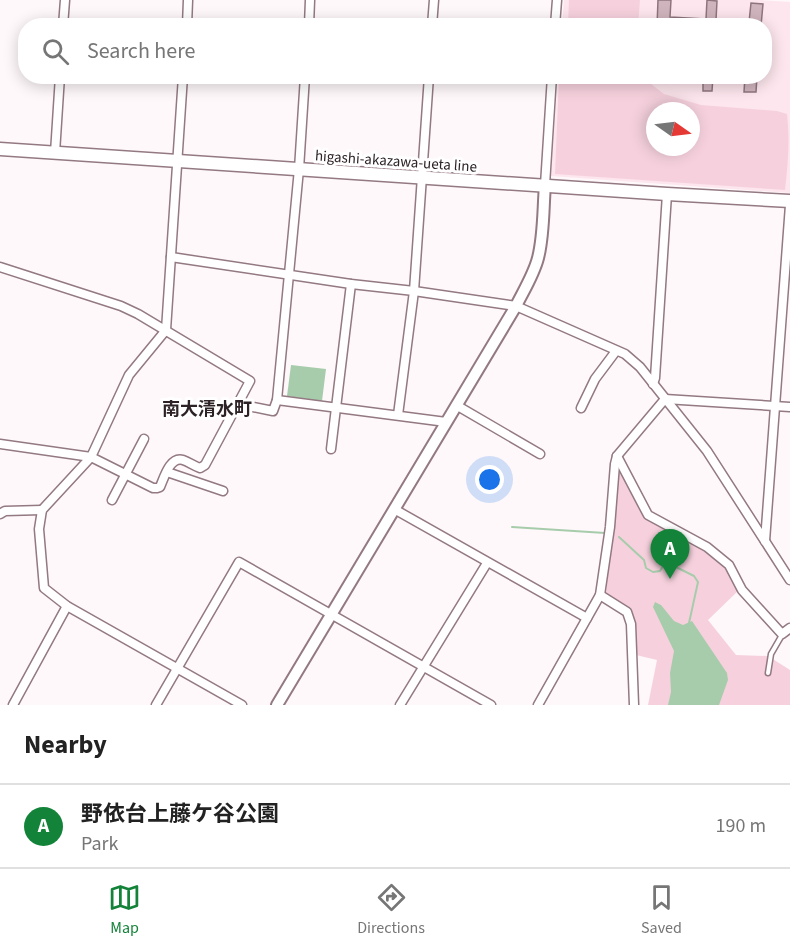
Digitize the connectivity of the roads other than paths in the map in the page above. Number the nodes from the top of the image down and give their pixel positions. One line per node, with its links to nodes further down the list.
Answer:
1 (65, 0): 6 (street)
2 (189, 0): 7 (street)
3 (310, 0): 8 (street)
4 (434, 0): 9 (street)
5 (556, 0): 10 (street)
6 (64, 18)
7 (188, 18)
8 (309, 18)
9 (433, 18)
10 (555, 18)
11 (59, 84): 17 (street)
12 (182, 84): 18 (street)
13 (304, 84): 19 (street)
14 (429, 84): 20 (street)
15 (551, 84): 21 (street)
16 (0, 149): 17 (main road, higashi-akazawa-ueta line)
17 (55, 153): 18 (main road, higashi-akazawa-ueta line)
18 (177, 161): 19 (main road, higashi-akazawa-ueta line); 24 (street)
19 (299, 170): 20 (main road, higashi-akazawa-ueta line); 26 (street)
20 (423, 177): 21 (main road, higashi-akazawa-ueta line); 28 (street)
21 (544, 185): 22 (main road, higashi-akazawa-ueta line); 29 (street)
22 (668, 194): 23 (main road, higashi-akazawa-ueta line); 32 (street)
23 (790, 203): 37 (street)
24 (171, 257): 26 (street); 30 (street)
25 (0, 267): 30 (street)
26 (289, 275): 27 (street); 33 (street)
27 (351, 284): 28 (street); 38 (street)
28 (414, 291): 29 (street); 41 (street)
29 (516, 306): 31 (street); 36 (street)
30 (166, 330): 35 (street); 48 (street)
31 (616, 351): 32 (street); 40 (street)
32 (653, 384): 34 (street)
33 (277, 399): 35 (street); 38 (street)
34 (665, 399): 37 (street); 47 (street); 56 (street)
35 (238, 404): 49 (street)
36 (456, 405): 42 (street); 46 (street)
37 (776, 406): 39 (street); 56 (street)
38 (336, 407): 41 (street); 45 (street)
39 (790, 407)
40 (581, 408)
41 (398, 415): 42 (street)
42 (446, 422): 53 (street)
43 (144, 439): 50 (street)
44 (0, 444): 48 (street)
45 (331, 449)
46 (540, 454)
47 (617, 456): 59 (street); 64 (street)
48 (91, 457): 50 (street); 54 (street)
49 (167, 472): 50 (street); 51 (street)
50 (126, 474): 52 (street)
51 (223, 490)
52 (112, 500)
53 (394, 509): 57 (street); 61 (street)
54 (42, 510): 55 (street); 60 (street)
55 (0, 514)
56 (765, 541): 58 (street)
57 (487, 563): 62 (street); 65 (street)
58 (790, 580)
59 (600, 595): 62 (street); 75 (street)
60 (67, 606): 66 (street); 68 (street)
61 (331, 614): 65 (street); 66 (street); 71 (street)
62 (587, 618): 74 (street)
63 (790, 628): 64 (street)
64 (782, 634): 67 (lane)
65 (424, 666): 72 (street); 73 (street)
66 (177, 668): 69 (street); 70 (street)
67 (768, 673)
68 (13, 705)
69 (156, 705)
70 (242, 705)
71 (277, 705)
72 (400, 705)
73 (491, 705)
74 (538, 705)
75 (634, 705)

